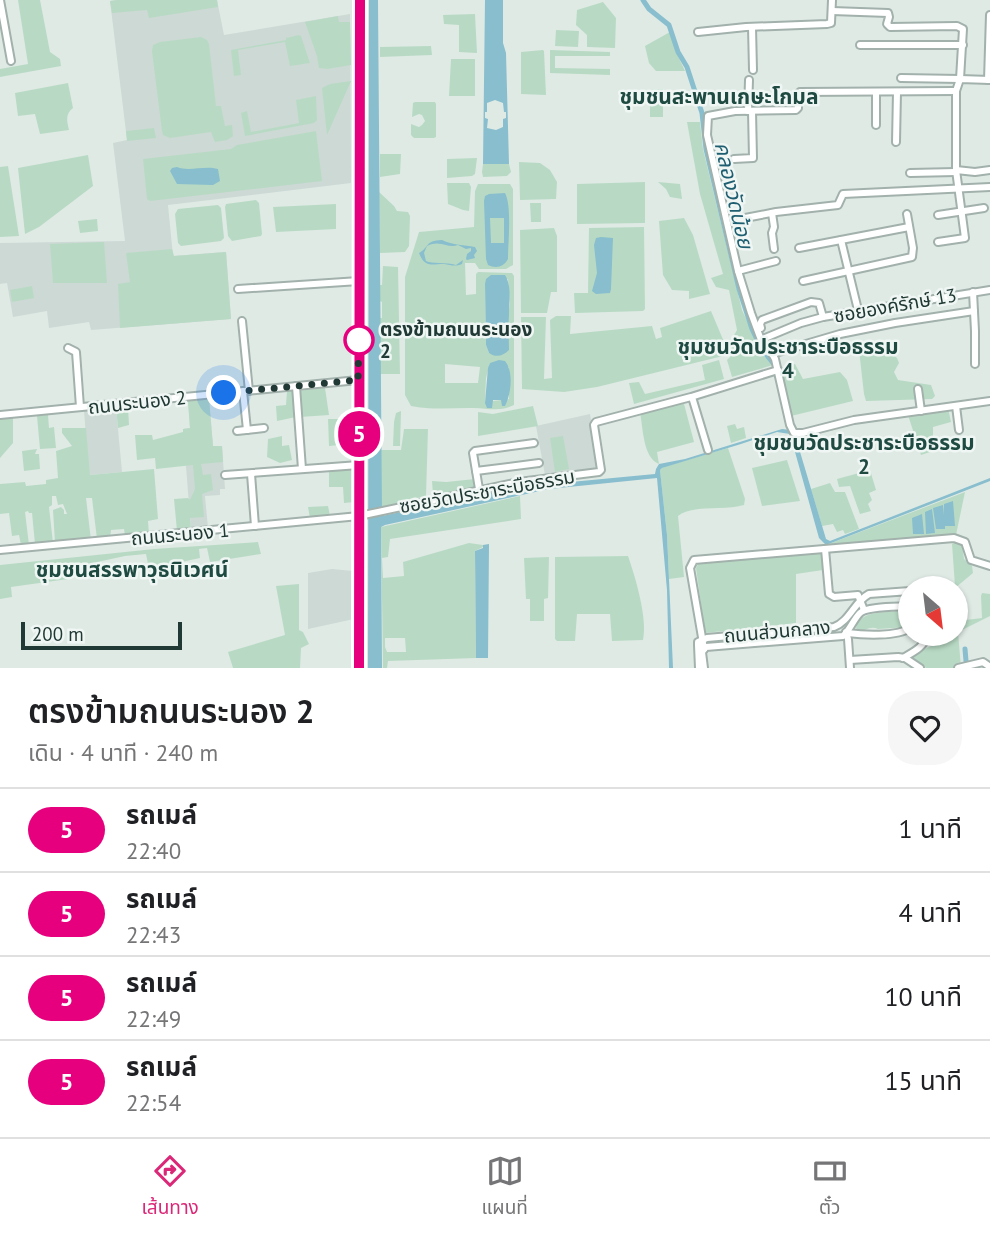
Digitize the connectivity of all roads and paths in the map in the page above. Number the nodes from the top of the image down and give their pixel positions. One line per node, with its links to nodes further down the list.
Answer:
1 (0, 0): 10 (street)
2 (360, 0): 42 (main road)
3 (832, 0): 4 (street)
4 (832, 10): 6 (street); 9 (street)
5 (990, 15): 15 (street)
6 (752, 27): 7 (street); 11 (street)
7 (698, 32)
8 (860, 45): 9 (street)
9 (963, 46): 13 (street)
10 (11, 61)
11 (753, 70)
12 (901, 78): 13 (street)
13 (960, 79): 15 (street); 16 (street)
14 (749, 80): 19 (street)
15 (989, 80)
16 (956, 91): 18 (street); 24 (street)
17 (876, 92): 18 (street); 19 (street); 20 (street)
18 (897, 92): 21 (street)
19 (750, 111): 22 (street); 40 (street)
20 (876, 125)
21 (896, 142)
22 (734, 159)
23 (990, 170): 24 (street)
24 (956, 171): 25 (street); 27 (street)
25 (910, 173)
26 (990, 187): 27 (street)
27 (958, 188): 29 (street); 30 (street)
28 (984, 208): 29 (street)
29 (961, 211): 32 (street); 36 (street)
30 (772, 213): 33 (street); 38 (street)
31 (907, 214): 34 (street)
32 (938, 215)
33 (740, 219)
34 (909, 228): 35 (street); 41 (street)
35 (841, 240): 37 (street); 41 (street)
36 (938, 242)
37 (799, 248)
38 (774, 249)
39 (776, 261): 40 (street)
40 (738, 271): 51 (street)
41 (849, 272): 43 (street); 47 (street)
42 (359, 281): 44 (street); 56 (main road)
43 (803, 281)
44 (238, 289)
45 (990, 290): 46 (street, ซอยองค์รักษ์ 13)
46 (973, 292): 47 (street, ซอยองค์รักษ์ 13); 48 (street)
47 (858, 310): 49 (street, ซอยองค์รักษ์ 13)
48 (974, 311): 53 (street); 54 (street)
49 (823, 317): 51 (street, ซอยองค์รักษ์ 13); 51 (street)
50 (242, 321): 59 (street)
51 (764, 340): 53 (street)
52 (68, 348): 63 (street)
53 (772, 354): 55 (street)
54 (975, 364)
55 (779, 371): 60 (street, ซอยวัดประชาระบือธรรม); 64 (street)
56 (358, 380): 57 (street, ถนนระนอง 2); 73 (main road)
57 (296, 386): 59 (street, ถนนระนอง 2); 75 (street)
58 (918, 389): 64 (street)
59 (246, 391): 63 (street, ถนนระนอง 2); 67 (street)
60 (692, 397): 71 (street); 79 (street, ซอยวัดประชาระบือธรรม)
61 (990, 401): 62 (street)
62 (956, 406): 64 (street); 68 (street)
63 (80, 407): 65 (street, ถนนระนอง 2)
64 (921, 411)
65 (0, 415)
66 (264, 428): 67 (street)
67 (247, 430): 69 (street)
68 (960, 430)
69 (237, 431)
70 (534, 443): 76 (street)
71 (708, 450)
72 (539, 463): 74 (street)
73 (359, 465): 75 (street); 81 (main road)
74 (516, 466): 76 (street); 79 (street)
75 (302, 469): 77 (street)
76 (476, 471): 80 (street)
77 (251, 474): 78 (street); 82 (street)
78 (225, 475)
79 (520, 482): 80 (street, ซอยวัดประชาระบือธรรม)
80 (479, 489): 81 (street, ซอยวัดประชาระบือธรรม)
81 (363, 515): 82 (street, ถนนระนอง 1); 103 (main road)
82 (256, 526): 84 (street, ถนนระนอง 1)
83 (825, 549): 85 (street); 87 (street); 96 (street)
84 (0, 550)
85 (990, 566)
86 (898, 592): 87 (street)
87 (861, 598): 89 (street); 90 (street, ถนนส่วนกลาง)
88 (898, 607): 89 (street)
89 (864, 610): 92 (street, ถนนส่วนกลาง)
90 (841, 624): 91 (street, ถนนส่วนกลาง); 92 (street)
91 (811, 629): 94 (street, ถนนส่วนกลาง); 95 (street)
92 (847, 633): 93 (street); 95 (street, ถนนส่วนกลาง); 101 (street)
93 (898, 633)
94 (750, 634): 96 (street, ถนนส่วนกลาง); 97 (street)
95 (811, 638): 97 (street, ถนนส่วนกลาง)
96 (702, 639): 99 (street); 104 (street, ถนนส่วนกลาง)
97 (751, 643): 99 (street, ถนนส่วนกลาง)
98 (922, 646): 100 (street)
99 (704, 649): 104 (street, ถนนส่วนกลาง)
100 (903, 658): 101 (street); 106 (street)
101 (850, 660): 105 (street)
102 (990, 667): 107 (street)
103 (359, 668)
104 (701, 668)
105 (850, 668)
106 (920, 668)
107 (958, 668)

